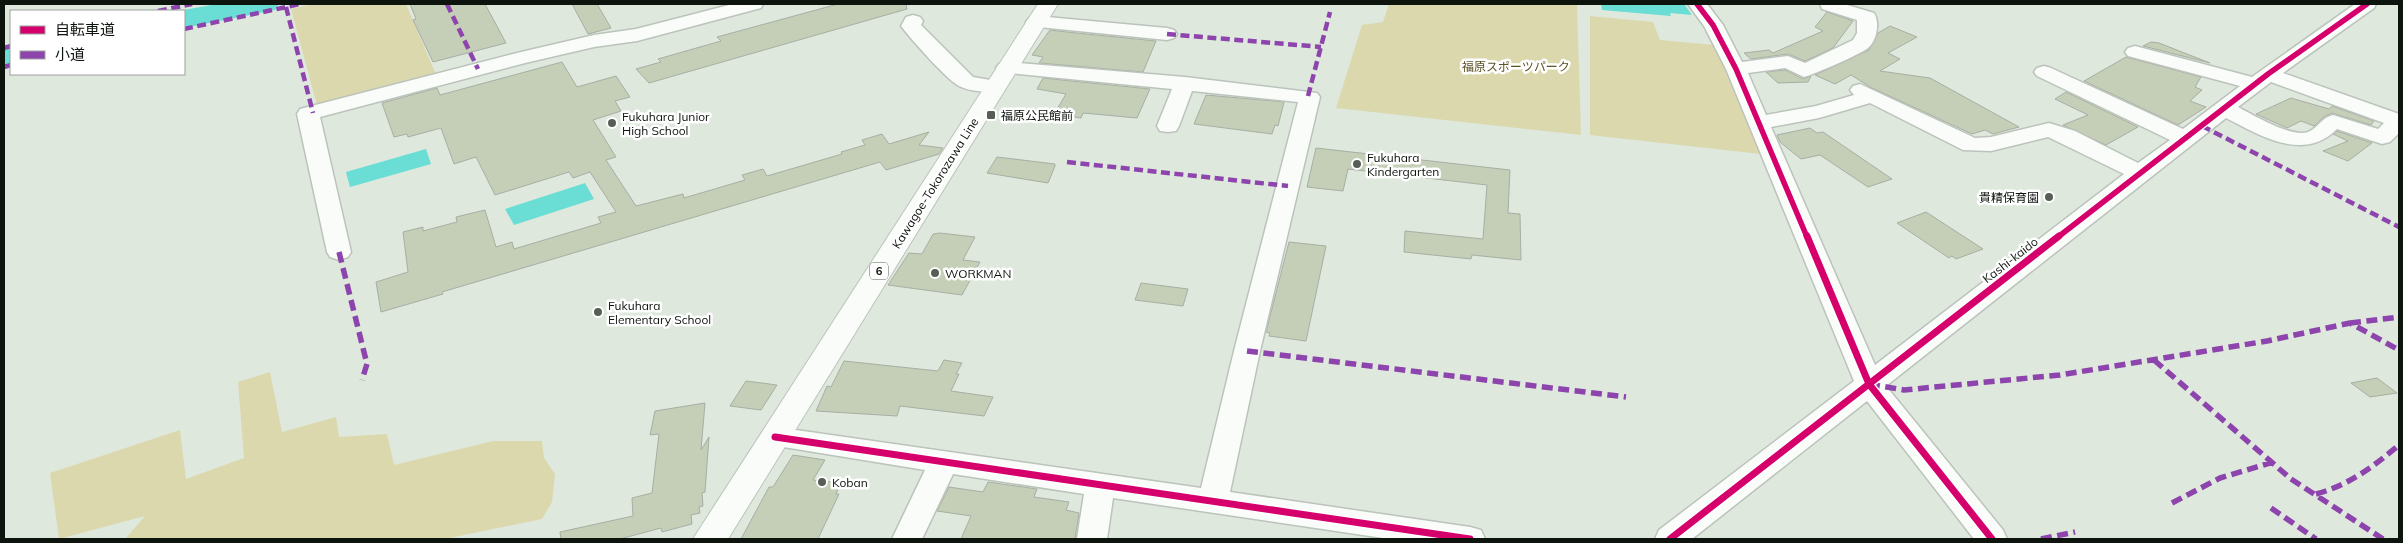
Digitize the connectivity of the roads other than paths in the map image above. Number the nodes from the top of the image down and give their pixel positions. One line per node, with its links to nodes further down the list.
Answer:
1 (754, 4): 20 (street)
2 (1697, 4): 9 (street)
3 (2367, 4): 12 (street, Kashi-kaido)
4 (1829, 5): 9 (street)
5 (1042, 13): 7 (street); 11 (main road, Kawagoe-Tokorozawa Line / 6)
6 (913, 21): 11 (street)
7 (1167, 34)
8 (2135, 52): 12 (street)
9 (1736, 69): 16 (street)
10 (2044, 72): 18 (street)
11 (1001, 77): 13 (street); 22 (main road, Kawagoe-Tokorozawa Line / 6)
12 (2262, 79): 14 (street, Kashi-kaido); 15 (street)
13 (1185, 83): 17 (street); 25 (street)
14 (2224, 109): 15 (street); 18 (street, Kashi-kaido)
15 (2399, 121)
16 (1760, 122): 19 (street); 21 (street)
17 (1168, 126)
18 (2186, 138): 19 (street, Kashi-kaido)
19 (2140, 173): 21 (street, Kashi-kaido)
20 (339, 252)
21 (1869, 384): 30 (street, Kashi-kaido); 31 (street)
22 (776, 437): 23 (street); 26 (main road, Kawagoe-Tokorozawa Line / 6)
23 (944, 462): 24 (street); 27 (street)
24 (1102, 485): 25 (street); 28 (street)
25 (1213, 500): 29 (street)
26 (710, 539)
27 (907, 539)
28 (1092, 539)
29 (1470, 539)
30 (1670, 539)
31 (1992, 539)

